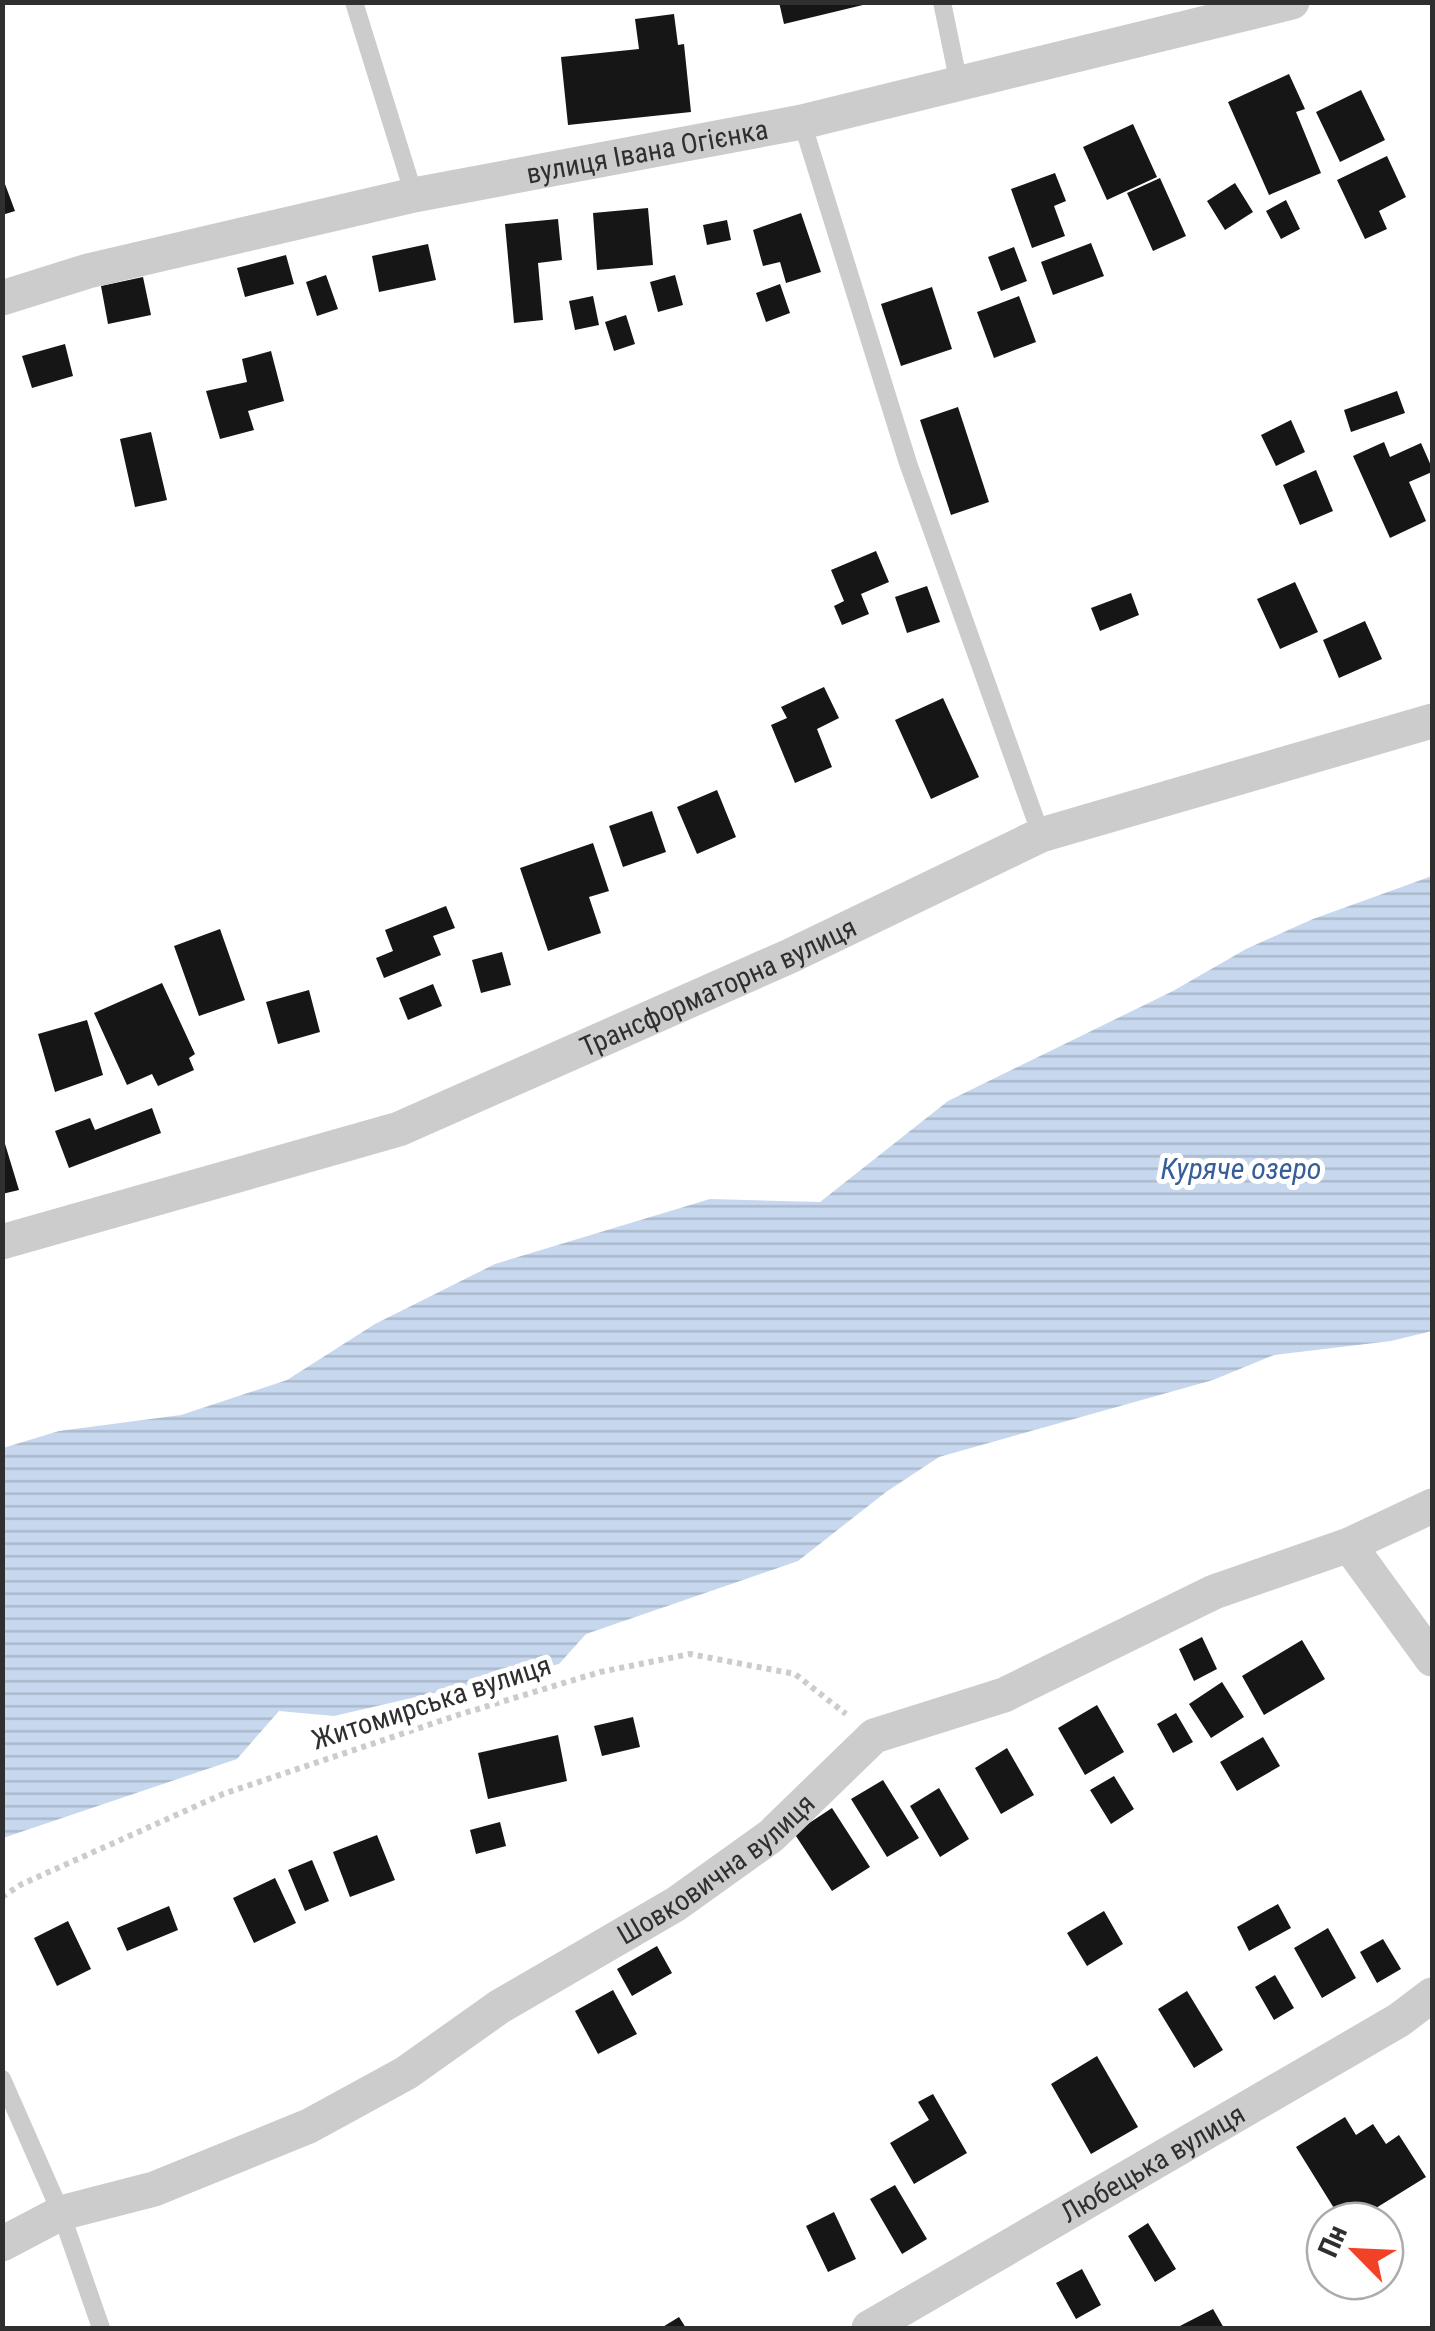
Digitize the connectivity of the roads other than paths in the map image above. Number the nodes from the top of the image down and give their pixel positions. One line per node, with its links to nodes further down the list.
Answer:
1 (354, 2): 6 (lane)
2 (942, 2): 4 (lane)
3 (1292, 2): 4 (street, вулиця Івана Огієнка)
4 (959, 84): 5 (street, вулиця Івана Огієнка)
5 (802, 122): 6 (street, вулиця Івана Огієнка); 9 (lane)
6 (414, 195): 7 (street, вулиця Івана Огієнка)
7 (2, 298)
8 (1432, 721): 9 (street, Трансформаторна вулиця)
9 (1041, 835): 10 (street, Трансформаторна вулиця)
10 (2, 1242)
11 (1432, 1506): 12 (street, Шовковична вулиця)
12 (1349, 1545): 13 (street); 16 (street, Шовковична вулиця)
13 (1432, 1659)
14 (1432, 1995): 19 (street, Любецька вулиця)
15 (2, 2079): 16 (lane)
16 (61, 2213): 17 (street, Шовковична вулиця); 18 (lane)
17 (2, 2244)
18 (101, 2328)
19 (869, 2328)

